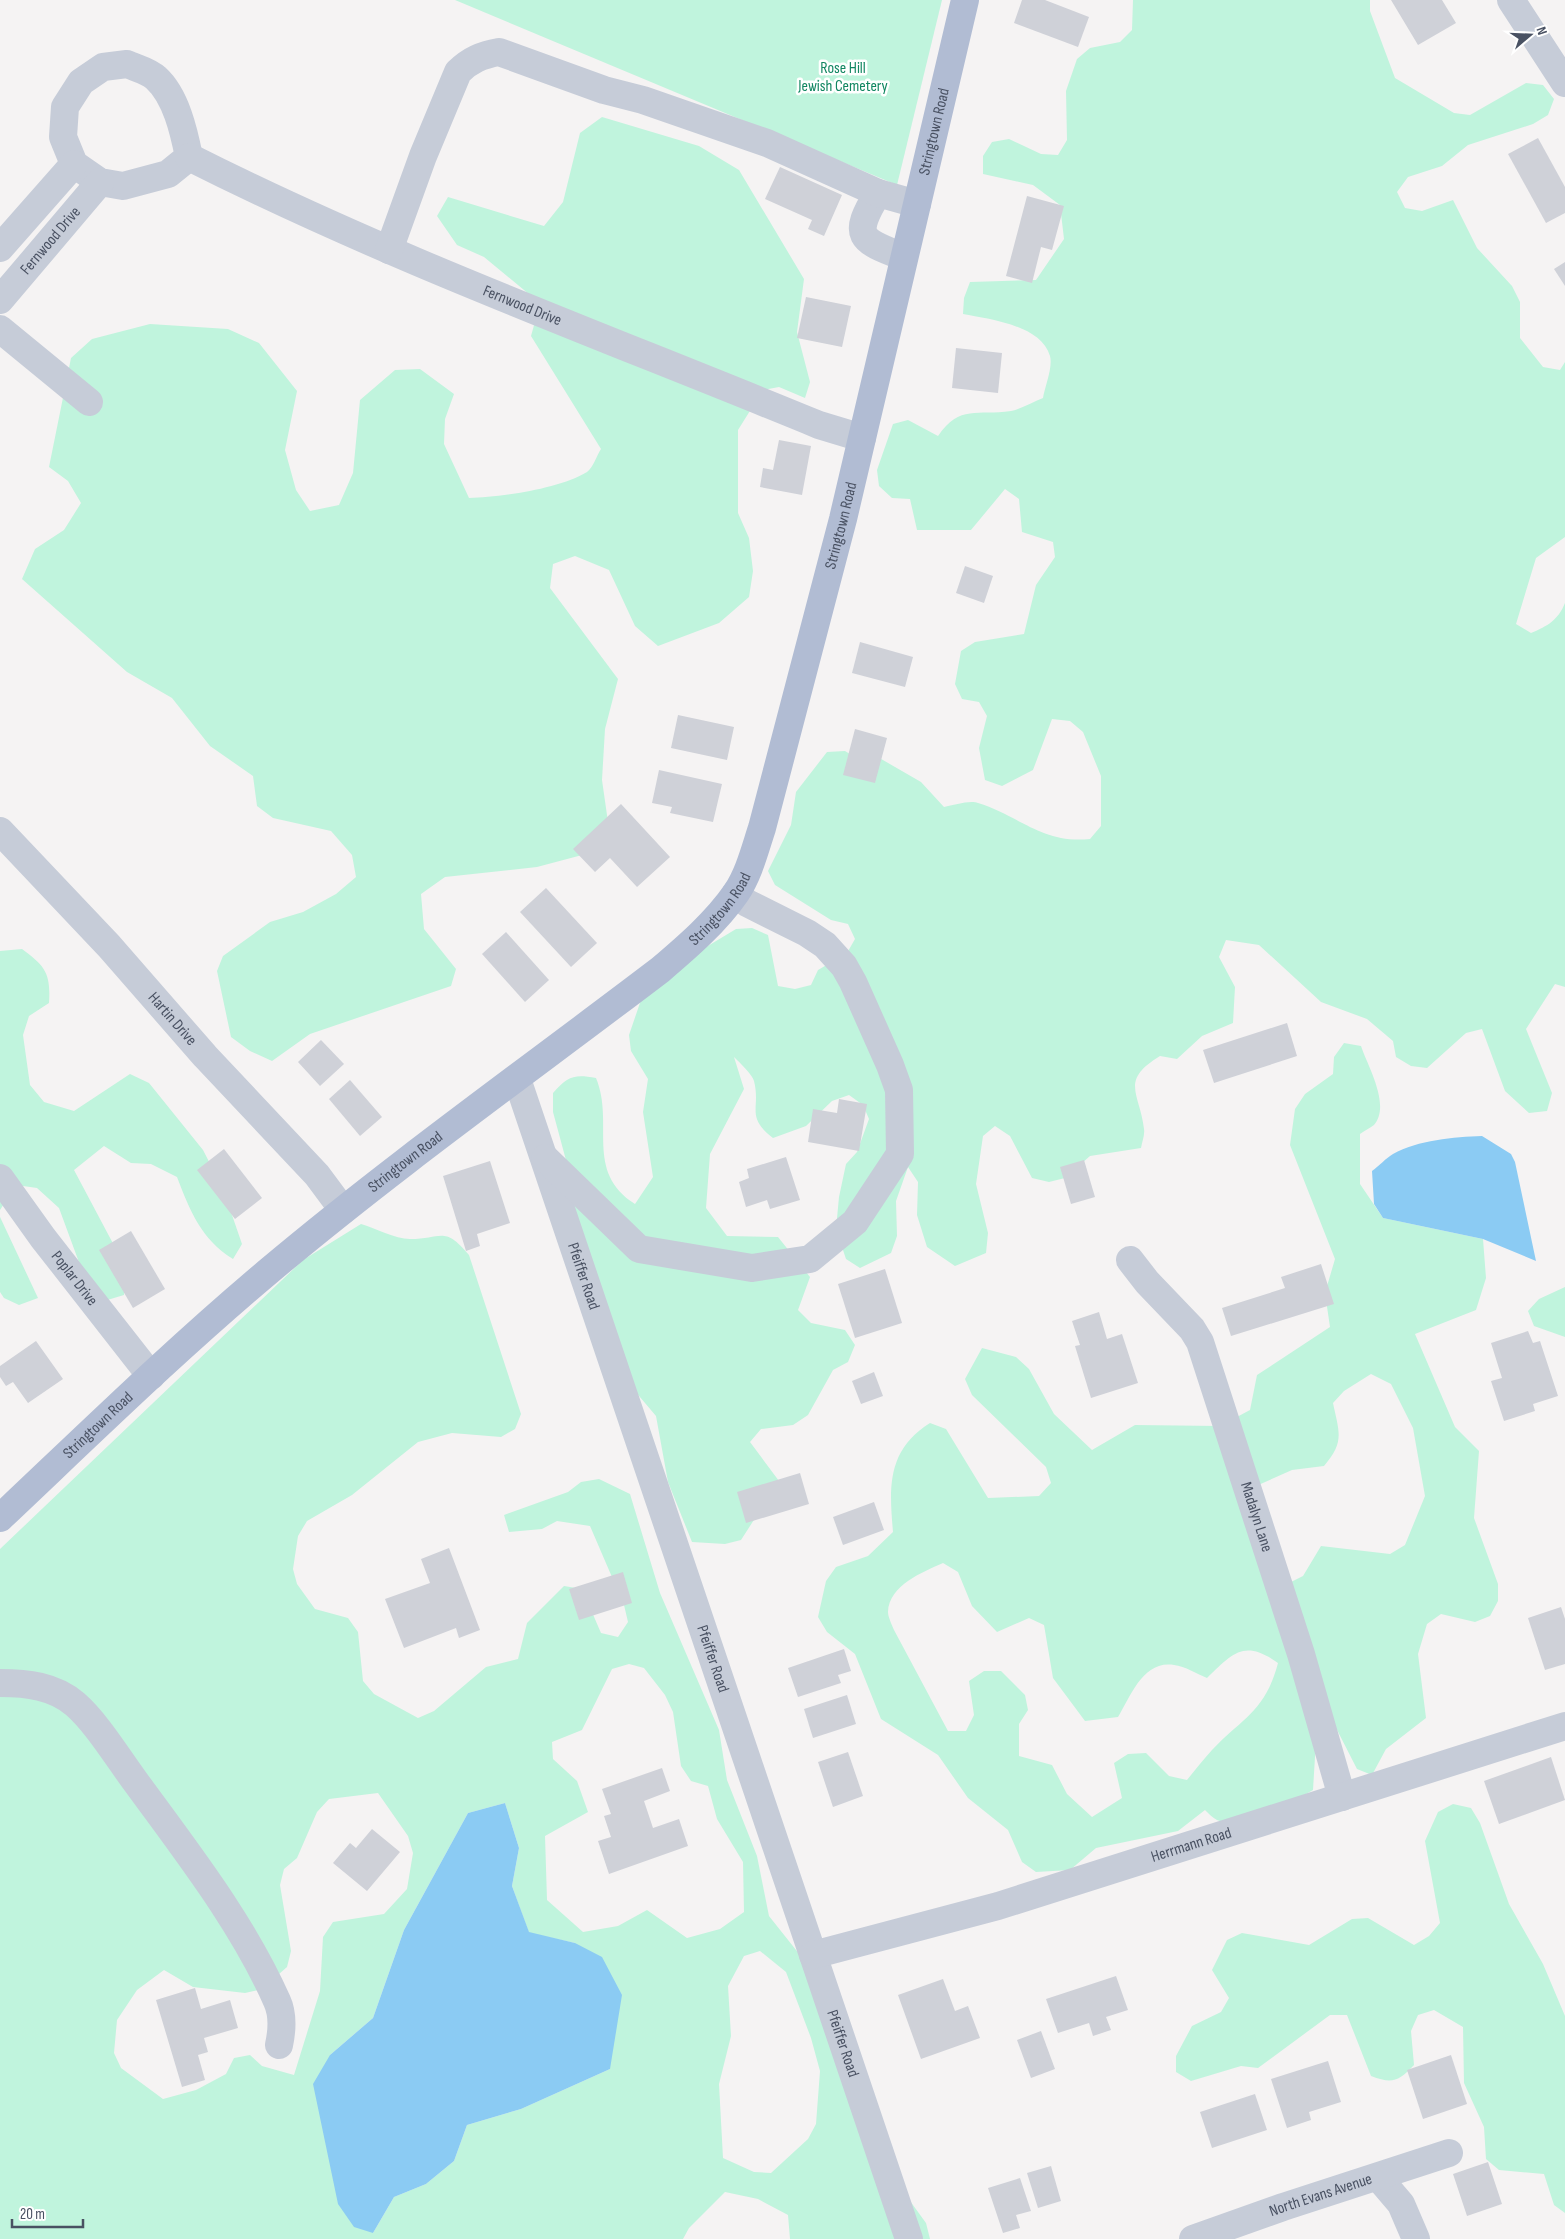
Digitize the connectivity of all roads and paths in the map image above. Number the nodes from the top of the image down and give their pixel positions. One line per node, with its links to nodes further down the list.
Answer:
1 (965, 0): 8 (main road, Stringtown Road)
2 (1511, 0): 3 (street)
3 (1565, 83)
4 (189, 157): 5 (street); 6 (street); 10 (street, Fernwood Drive)
5 (74, 164): 6 (street); 9 (street, Fernwood Drive)
6 (100, 182): 12 (street, Fernwood Drive)
7 (878, 192): 8 (street); 10 (street); 11 (street)
8 (917, 204): 11 (main road, Stringtown Road)
9 (0, 248)
10 (389, 250): 15 (street, Fernwood Drive)
11 (904, 257): 15 (main road, Stringtown Road)
12 (0, 300)
13 (0, 329): 14 (street)
14 (89, 402)
15 (862, 438): 17 (main road, Stringtown Road)
16 (0, 830): 21 (street, Hartin Drive)
17 (736, 893): 18 (main road, Stringtown Road); 19 (street)
18 (517, 1079): 19 (street, Pfeiffer Road); 21 (main road, Stringtown Road)
19 (541, 1154): 28 (street, Pfeiffer Road)
20 (0, 1178): 23 (street, Poplar Drive)
21 (343, 1210): 23 (main road, Stringtown Road)
22 (1130, 1260): 27 (street, Madalyn Lane)
23 (151, 1376): 24 (main road, Stringtown Road)
24 (0, 1518)
25 (0, 1683): 29 (street)
26 (1565, 1726): 27 (street, Herrmann Road)
27 (1342, 1797): 28 (street, Herrmann Road)
28 (813, 1955): 32 (street, Pfeiffer Road)
29 (279, 2045)
30 (1449, 2153): 31 (street, North Evans Avenue)
31 (1378, 2177): 33 (street, North Evans Avenue); 34 (street)
32 (909, 2239)
33 (1193, 2239)
34 (1416, 2239)

